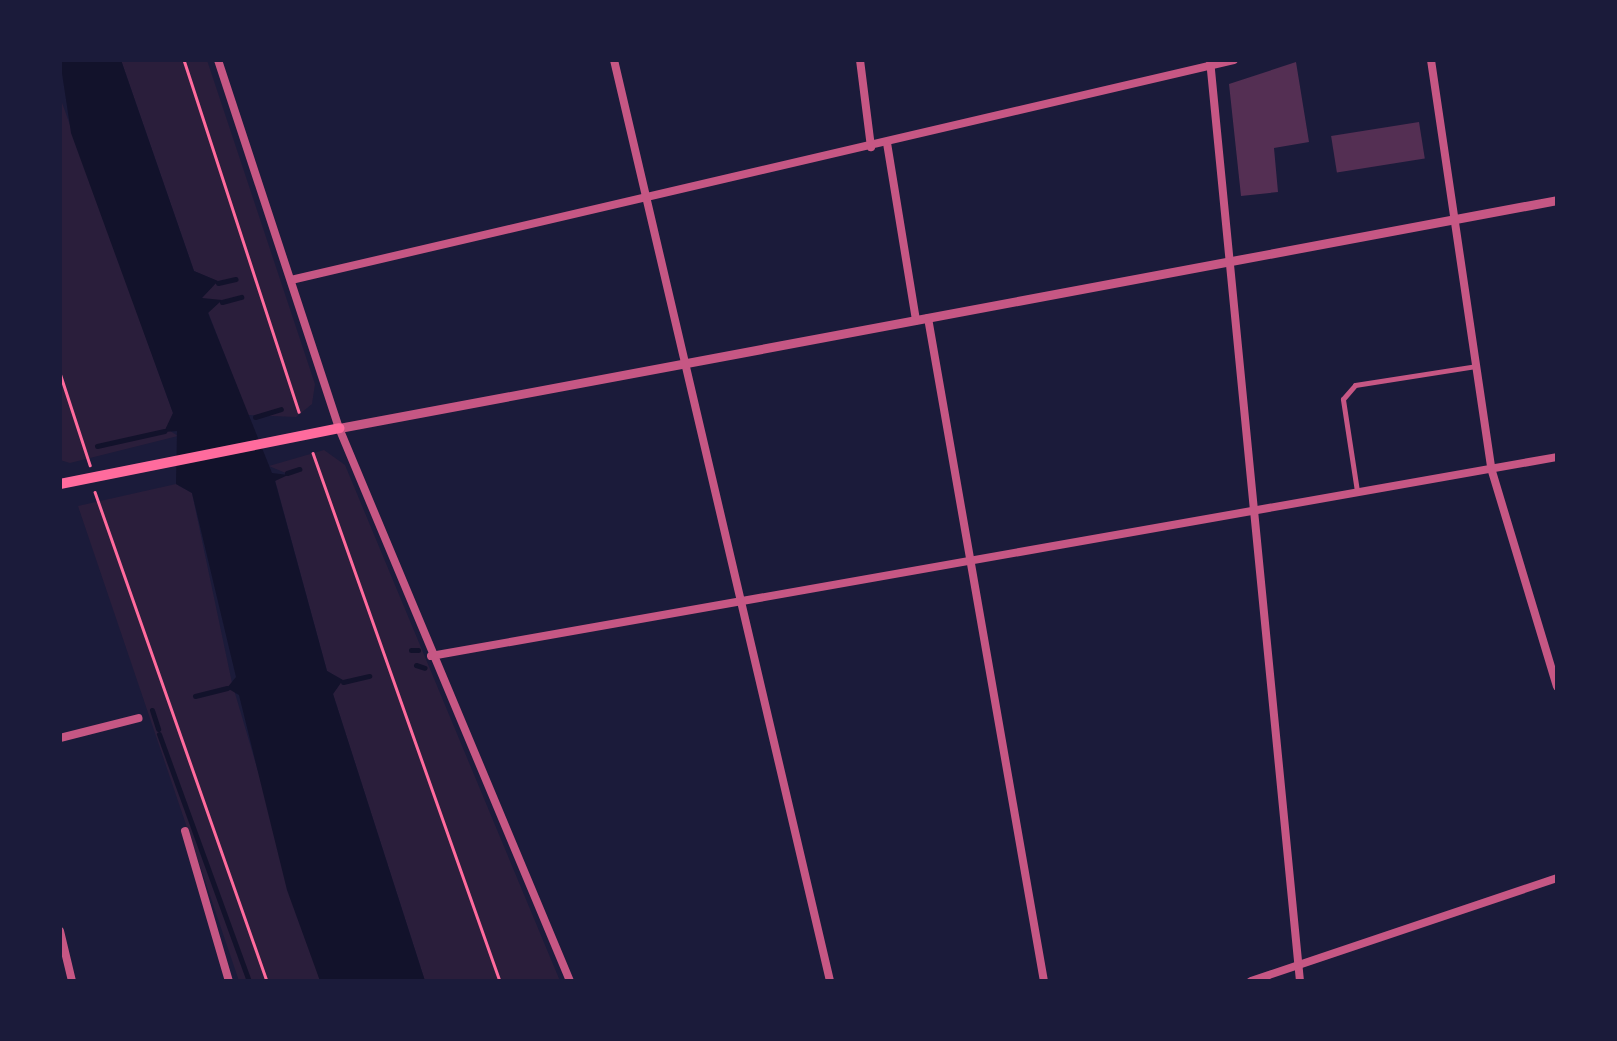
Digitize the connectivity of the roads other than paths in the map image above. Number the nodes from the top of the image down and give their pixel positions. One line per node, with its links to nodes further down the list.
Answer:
1 (218, 60): 13 (street)
2 (614, 60): 9 (street)
3 (860, 60): 8 (street)
4 (1234, 60): 6 (street)
5 (1431, 60): 11 (street)
6 (1211, 62): 7 (street); 12 (street)
7 (887, 143): 8 (street); 15 (street)
8 (871, 147): 9 (street)
9 (643, 198): 13 (street); 16 (street)
10 (1557, 200): 11 (street)
11 (1455, 218): 12 (street); 17 (street)
12 (1233, 262): 14 (street); 23 (street)
13 (292, 280): 18 (street)
14 (928, 318): 15 (street); 24 (street)
15 (916, 320): 16 (street)
16 (680, 364): 18 (street); 25 (street)
17 (1476, 366): 20 (street); 22 (street)
18 (339, 428): 21 (main road); 26 (street)
19 (1557, 456): 20 (street)
20 (1491, 468): 22 (street); 27 (street)
21 (60, 484)
22 (1358, 490): 23 (street)
23 (1256, 507): 24 (street); 33 (street)
24 (971, 558): 25 (street); 38 (street)
25 (738, 600): 26 (street); 37 (street)
26 (431, 656): 36 (street)
27 (1557, 686)
28 (139, 718): 29 (street)
29 (60, 738)
30 (185, 831): 35 (street)
31 (1557, 878): 33 (street)
32 (60, 931): 34 (street)
33 (1295, 966): 39 (street); 40 (street)
34 (72, 981)
35 (230, 981)
36 (570, 981)
37 (830, 981)
38 (1044, 981)
39 (1251, 981)
40 (1300, 981)

